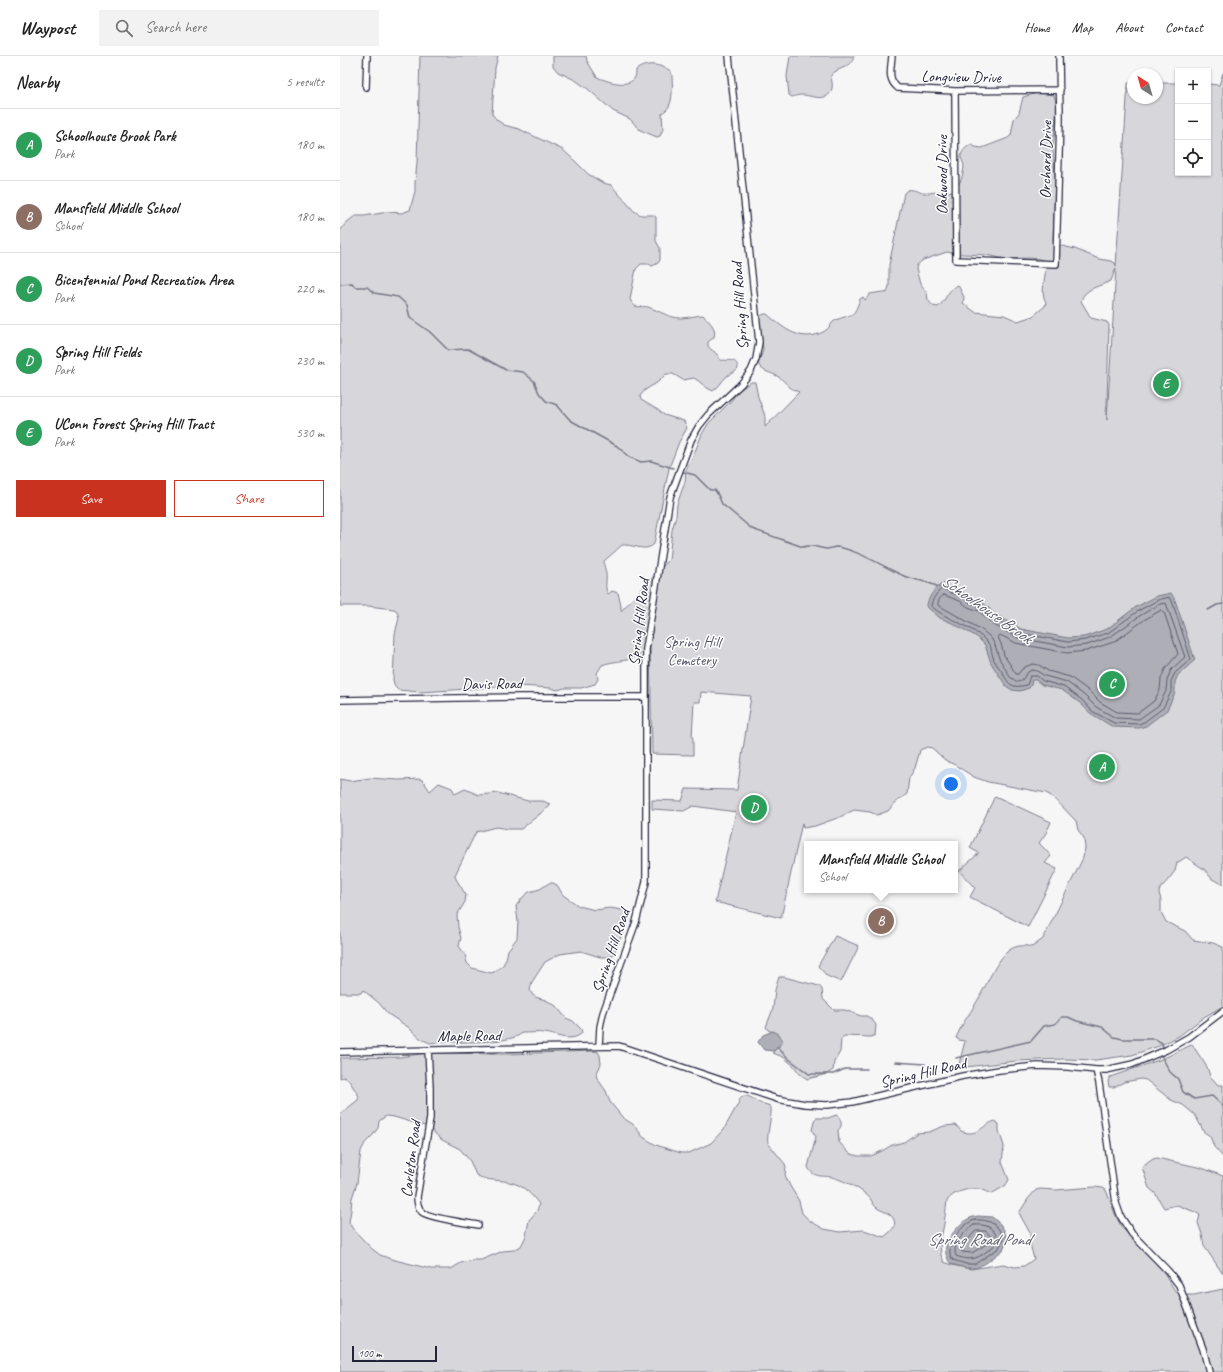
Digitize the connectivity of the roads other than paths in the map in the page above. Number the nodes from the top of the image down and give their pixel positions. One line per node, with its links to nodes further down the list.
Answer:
1 (366, 56): 5 (street)
2 (728, 56): 9 (street, Spring Hill Road)
3 (892, 56): 7 (street, Longview Drive)
4 (1059, 56): 6 (street, Orchard Drive)
5 (366, 87)
6 (1060, 90): 7 (street, Longview Drive); 8 (street, Orchard Drive)
7 (955, 91): 8 (street, Oakwood Drive)
8 (956, 260)
9 (645, 696): 10 (street, Davis Road); 12 (street, Spring Hill Road)
10 (340, 700)
11 (1223, 1012): 15 (street, Spring Hill Road)
12 (599, 1046): 13 (street, Maple Road); 15 (street, Spring Hill Road)
13 (428, 1050): 14 (street, Maple Road); 16 (street, Carleton Road)
14 (340, 1052)
15 (1096, 1070): 17 (street)
16 (478, 1225)
17 (1209, 1372)

